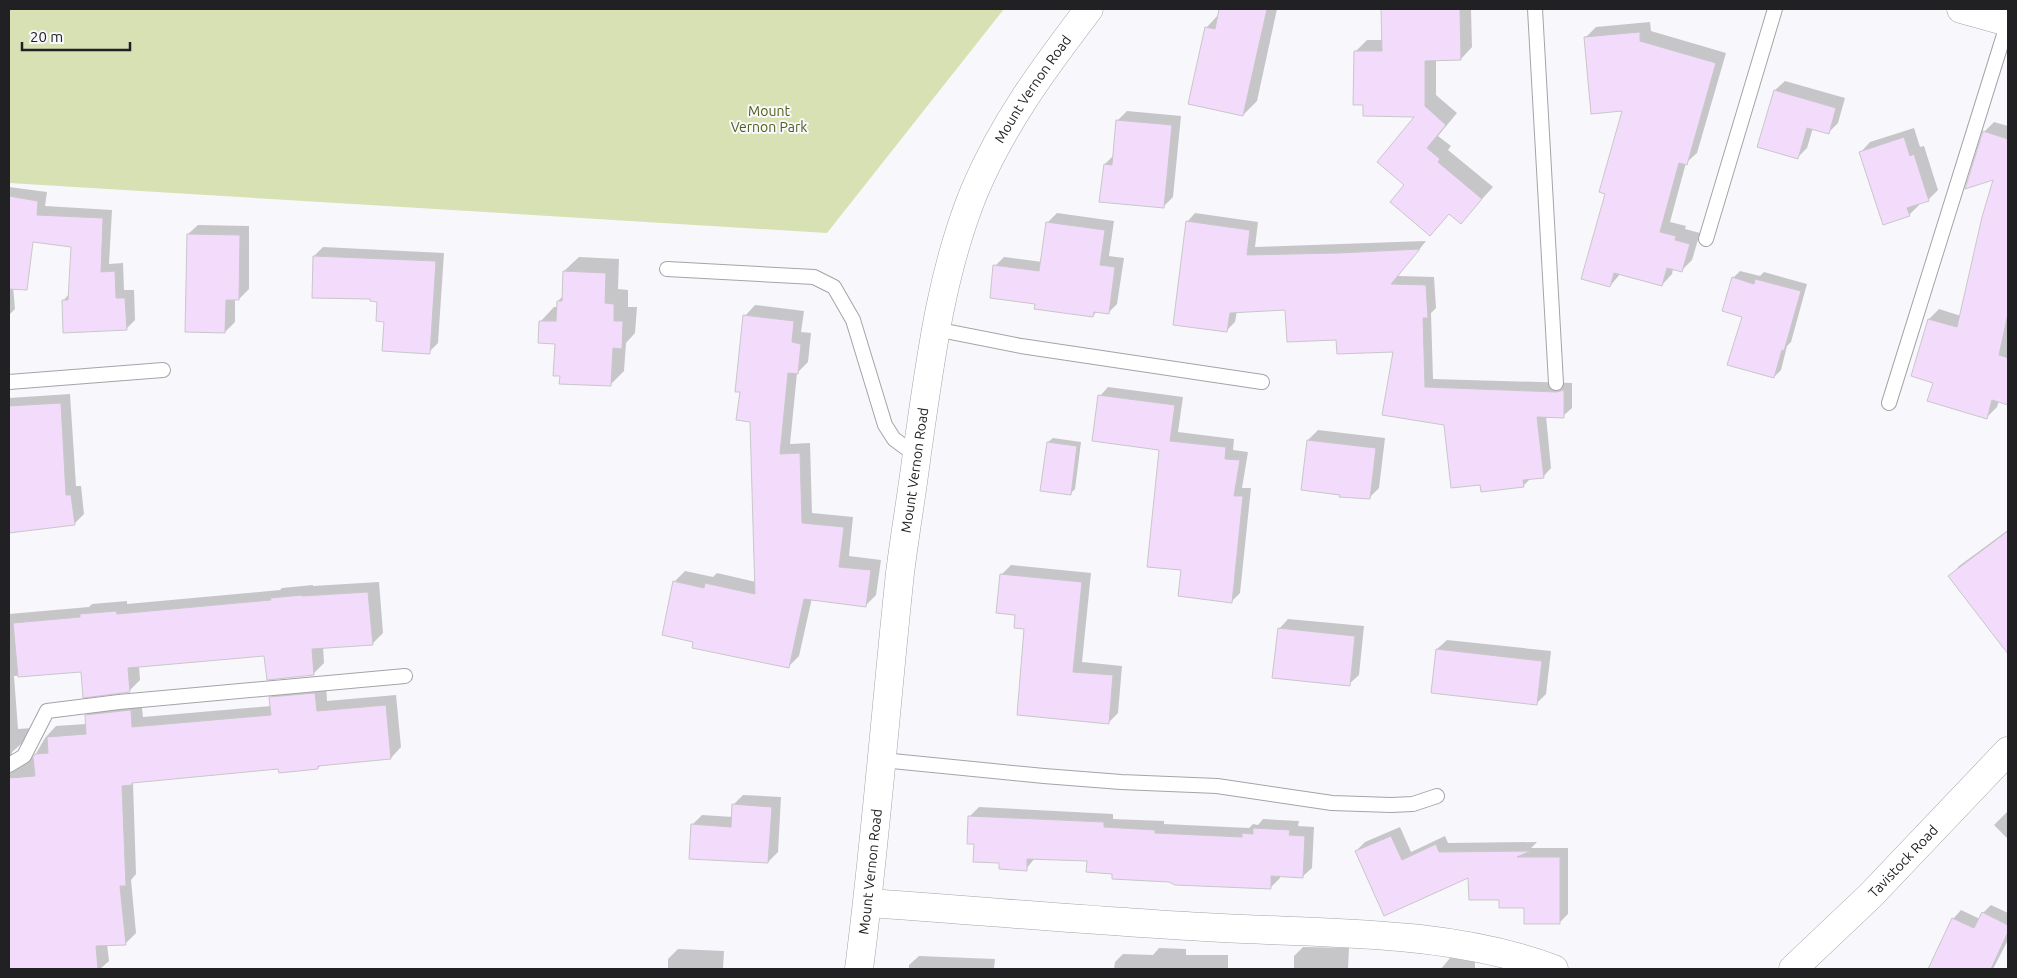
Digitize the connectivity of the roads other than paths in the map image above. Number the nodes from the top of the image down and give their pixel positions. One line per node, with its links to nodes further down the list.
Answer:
1 (1089, 9): 8 (street, Mount Vernon Road)
2 (1535, 9): 12 (lane)
3 (1775, 9): 6 (lane)
4 (1961, 9): 5 (street)
5 (2008, 22): 13 (lane)
6 (1706, 239)
7 (667, 269): 14 (lane)
8 (935, 329): 11 (lane); 14 (street, Mount Vernon Road)
9 (163, 370): 10 (lane)
10 (9, 382)
11 (1262, 382)
12 (1556, 383)
13 (1889, 403)
14 (917, 456): 17 (street, Mount Vernon Road)
15 (405, 676): 18 (lane)
16 (2008, 751): 23 (street, Tavistock Road)
17 (882, 760): 19 (lane); 20 (street, Mount Vernon Road)
18 (9, 765)
19 (1437, 796)
20 (868, 902): 21 (street, Mount Vernon Road); 22 (street)
21 (859, 969)
22 (1554, 969)
23 (1793, 969)

